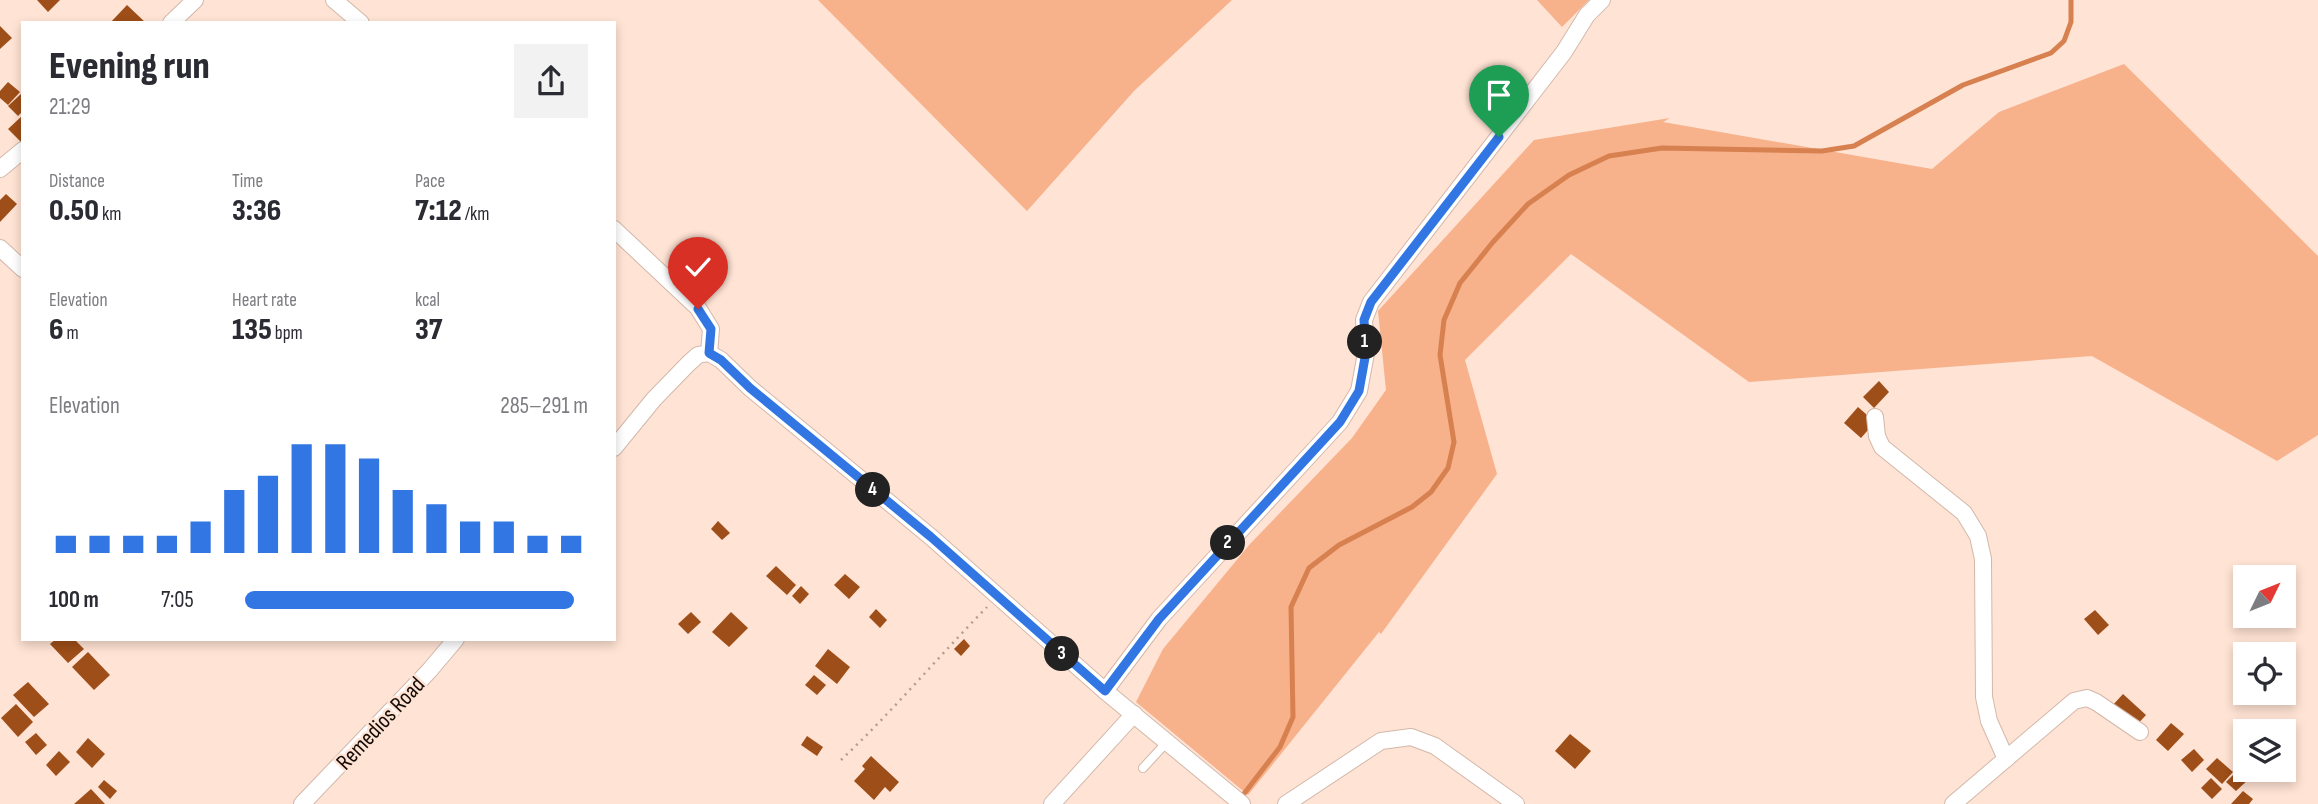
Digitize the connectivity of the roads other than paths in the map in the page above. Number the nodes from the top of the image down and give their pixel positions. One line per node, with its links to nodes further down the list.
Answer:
1 (195, 0): 4 (street)
2 (334, 0): 5 (street)
3 (1602, 0): 15 (street)
4 (173, 21)
5 (359, 21)
6 (21, 152): 7 (street)
7 (0, 169)
8 (616, 231): 11 (street)
9 (0, 248): 10 (street)
10 (21, 267)
11 (709, 353): 13 (street); 15 (street)
12 (1875, 417): 19 (street)
13 (616, 446)
14 (454, 641): 21 (street, Remedios Road)
15 (1105, 691): 16 (street)
16 (1134, 714): 18 (street); 22 (street)
17 (2140, 732): 19 (street)
18 (1166, 743): 20 (lane); 23 (street)
19 (2006, 759): 26 (street)
20 (1143, 768)
21 (302, 804)
22 (1052, 804)
23 (1242, 804)
24 (1286, 804): 25 (street)
25 (1516, 804)
26 (1953, 804)

